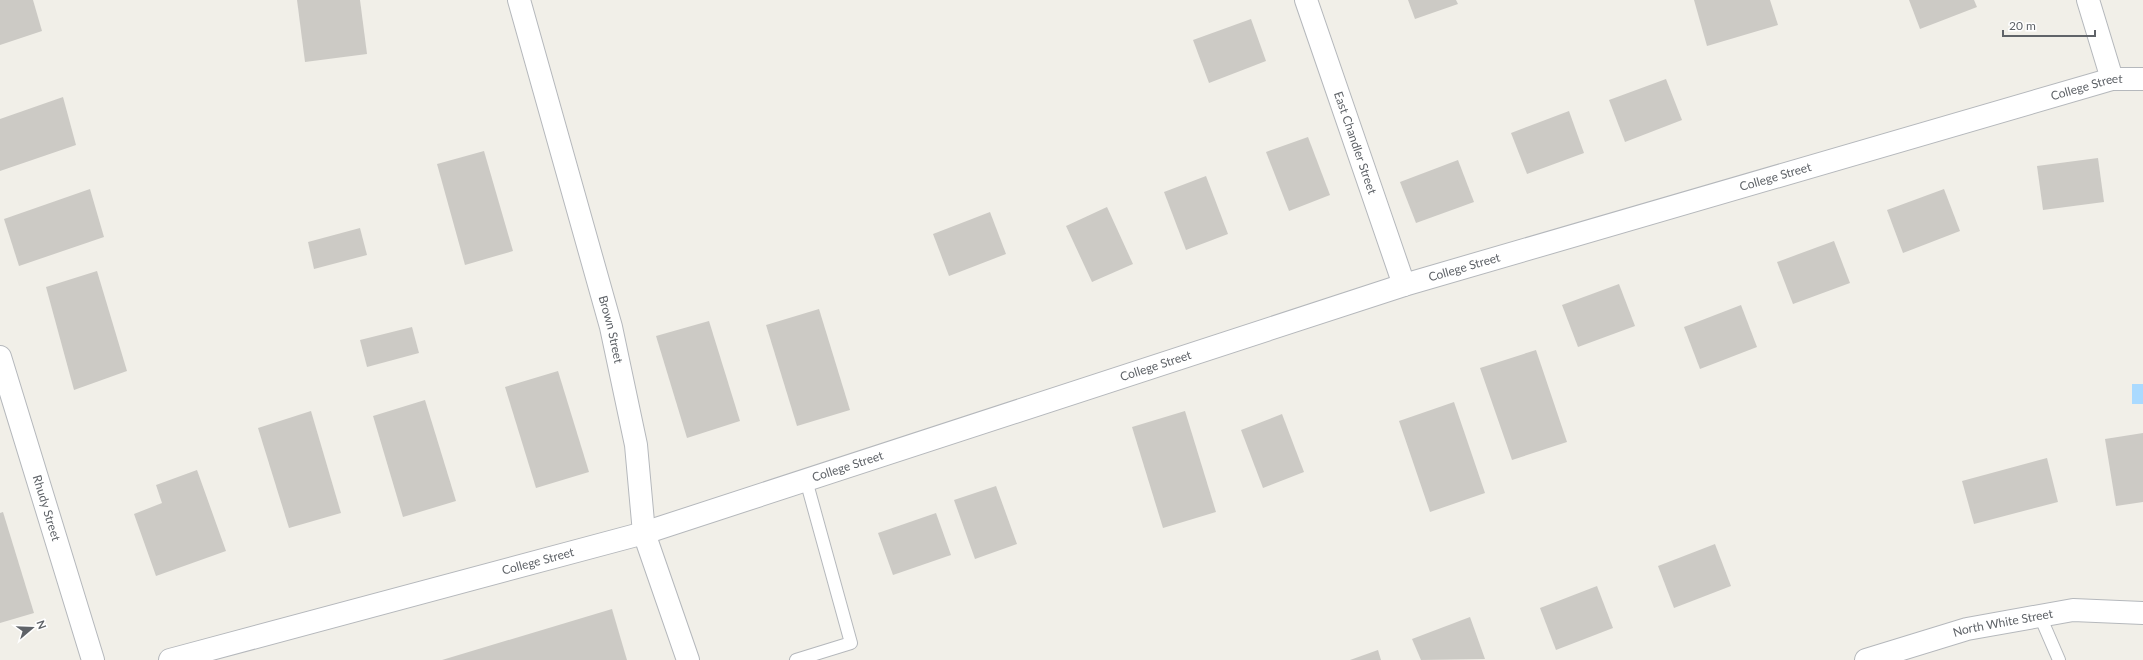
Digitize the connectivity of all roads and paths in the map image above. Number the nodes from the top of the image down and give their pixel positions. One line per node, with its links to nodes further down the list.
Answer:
1 (519, 0): 9 (street, Brown Street)
2 (1306, 0): 6 (street, East Chandler Street)
3 (2088, 0): 4 (street)
4 (2112, 79): 5 (street, College Street); 6 (street, College Street)
5 (2143, 79)
6 (1404, 285): 8 (street, College Street)
7 (0, 357): 12 (street, Rhudy Street)
8 (806, 480): 9 (street, College Street); 15 (lane)
9 (644, 533): 13 (street, College Street); 14 (street, Brown Street)
10 (2143, 613): 11 (street, North White Street)
11 (2040, 616): 16 (street, North White Street); 17 (lane)
12 (93, 660)
13 (170, 660)
14 (688, 660)
15 (796, 660)
16 (1866, 660)
17 (2059, 660)

